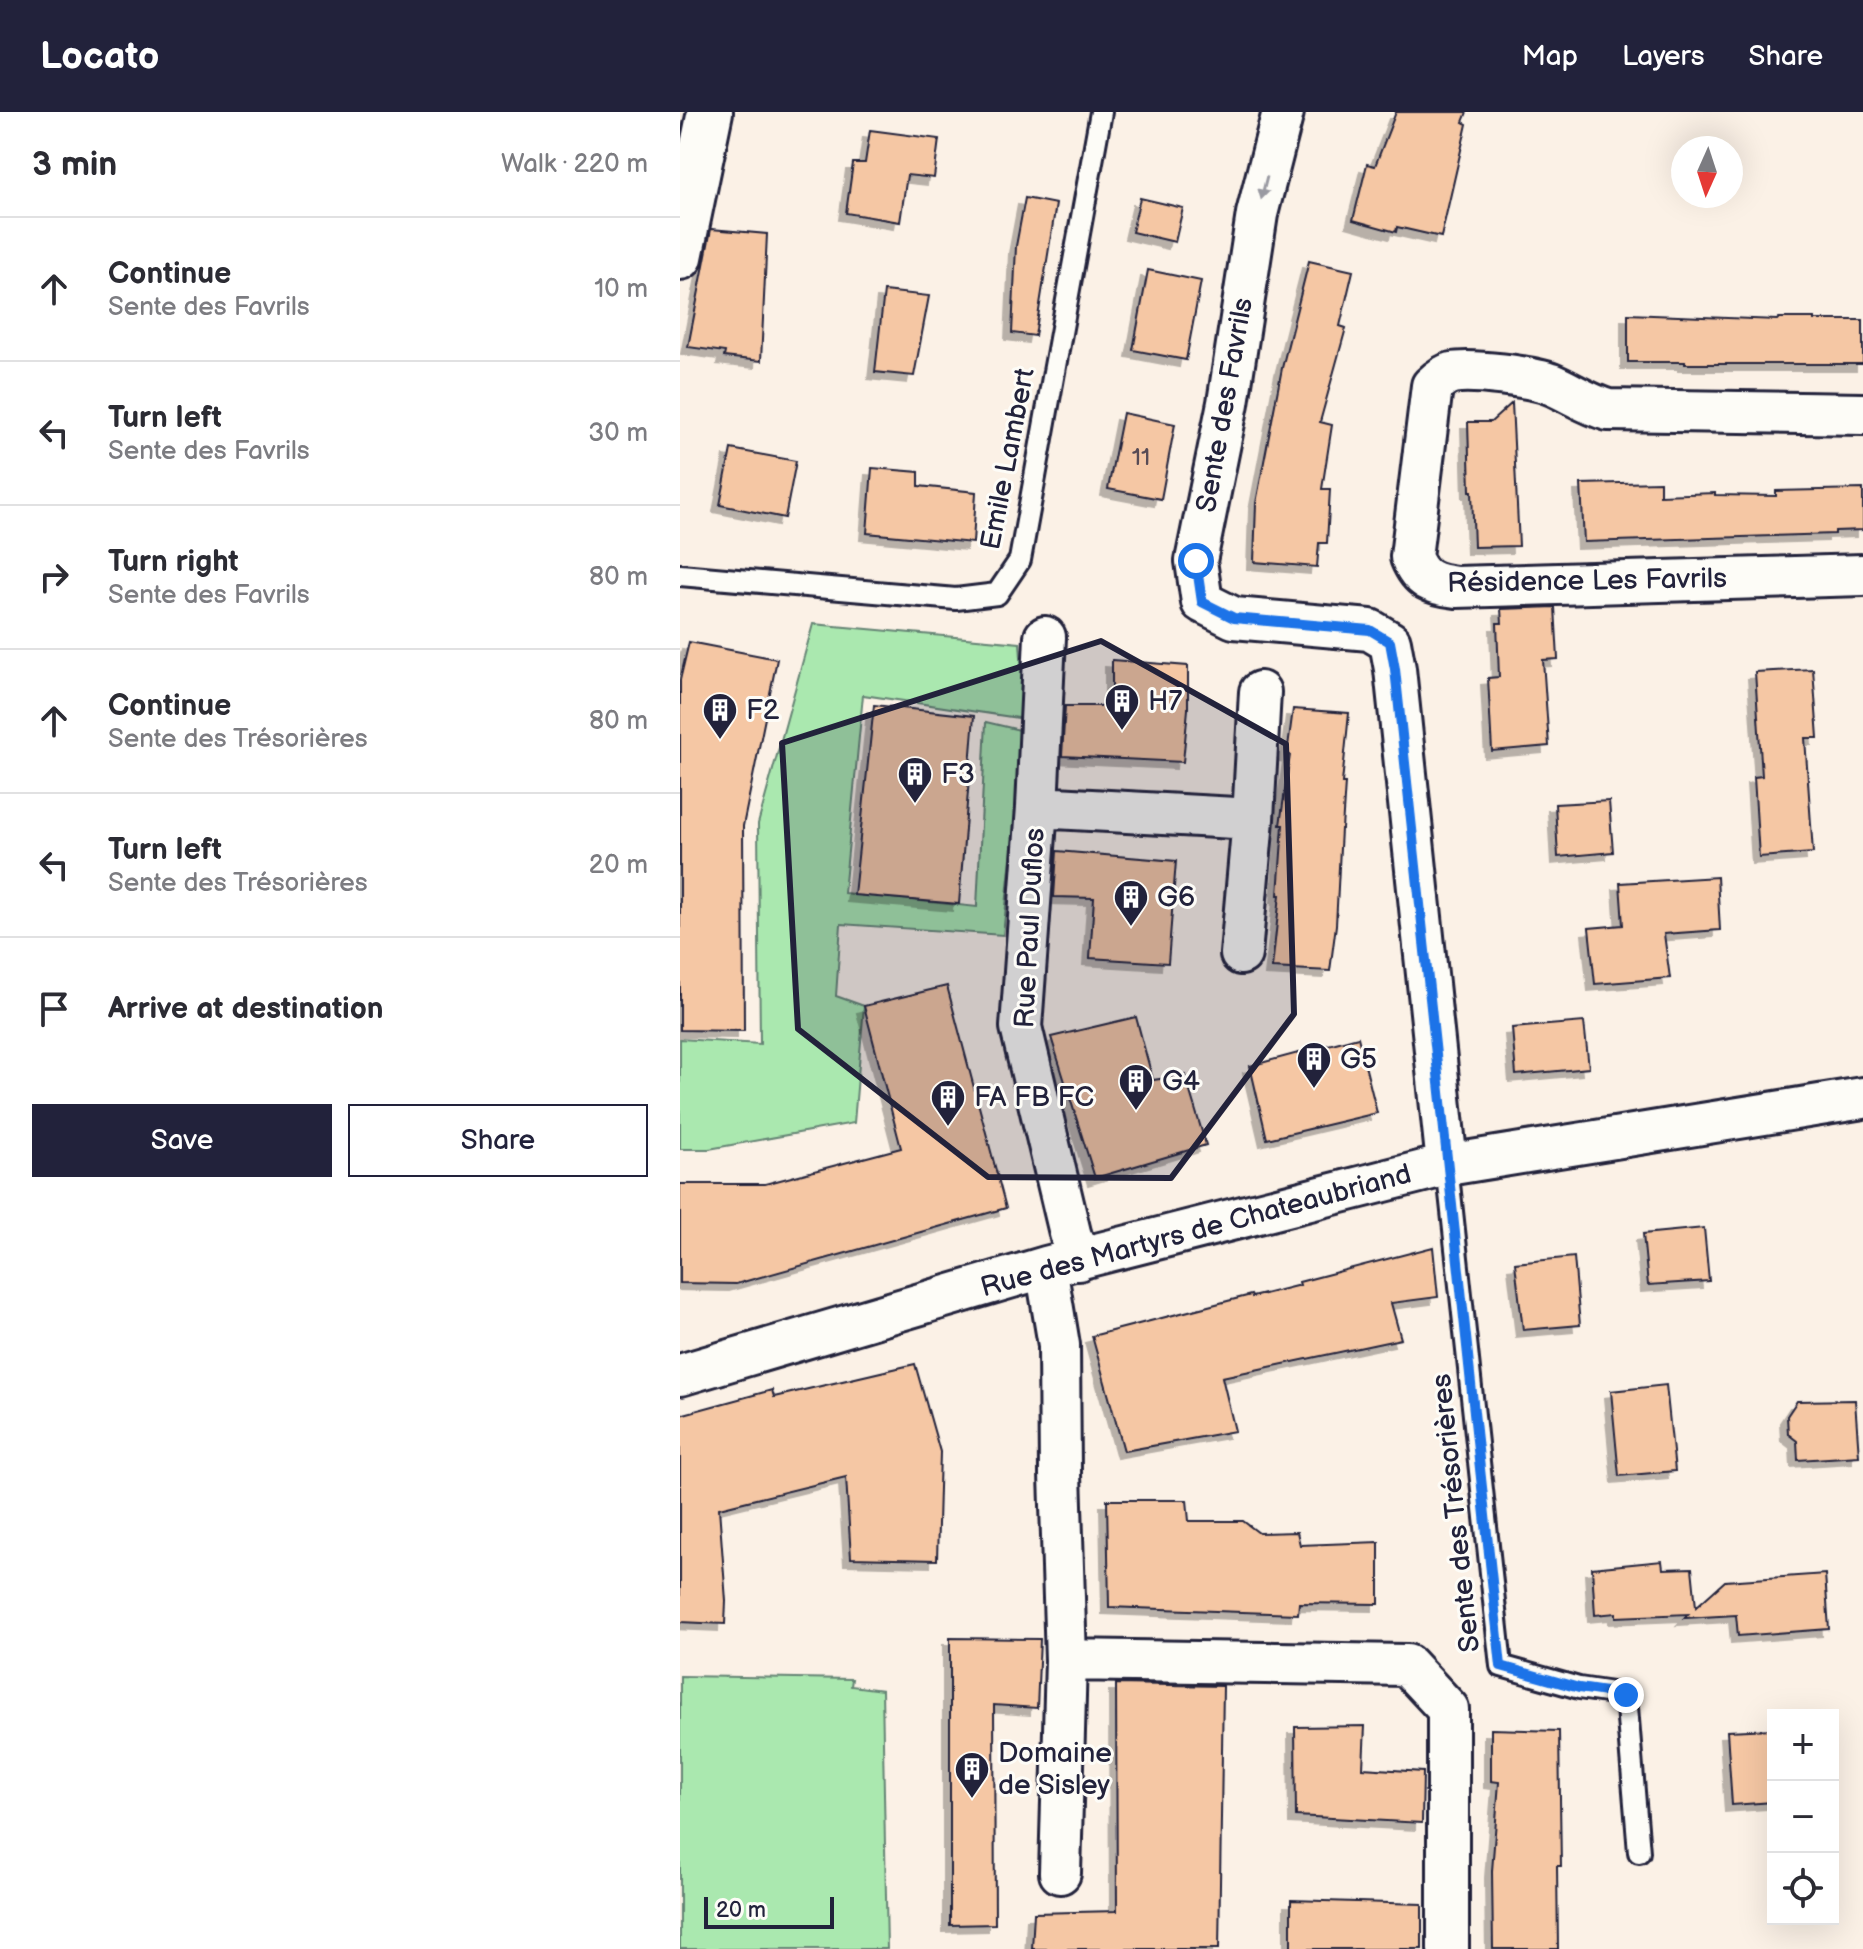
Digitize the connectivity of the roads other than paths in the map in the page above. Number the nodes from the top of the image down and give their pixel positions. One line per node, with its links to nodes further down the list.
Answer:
1 (710, 112): 4 (street)
2 (1101, 112): 6 (lane, Emile Lambert)
3 (1283, 112): 14 (street, Sente des Favrils, one-way to 14)
4 (682, 232)
5 (1863, 414): 7 (street, Résidence Les Favrils)
6 (680, 575)
7 (1863, 575)
8 (1045, 637): 10 (street, Rue Paul Duflos)
9 (1260, 692): 11 (street)
10 (1037, 807): 11 (street); 15 (street, Rue Paul Duflos)
11 (1253, 819): 12 (street)
12 (1241, 954)
13 (1863, 1098): 14 (street, Rue des Martyrs de Chateaubriand)
14 (1447, 1165): 15 (street, Rue des Martyrs de Chateaubriand); 18 (lane, Sente des Trésorières)
15 (1062, 1264): 16 (street, Rue des Martyrs de Chateaubriand); 17 (street, Rue Paul Duflos)
16 (680, 1375)
17 (1066, 1660): 19 (street, Rue Paul Duflos); 20 (street)
18 (1639, 1852)
19 (1060, 1873)
20 (1448, 1949)

